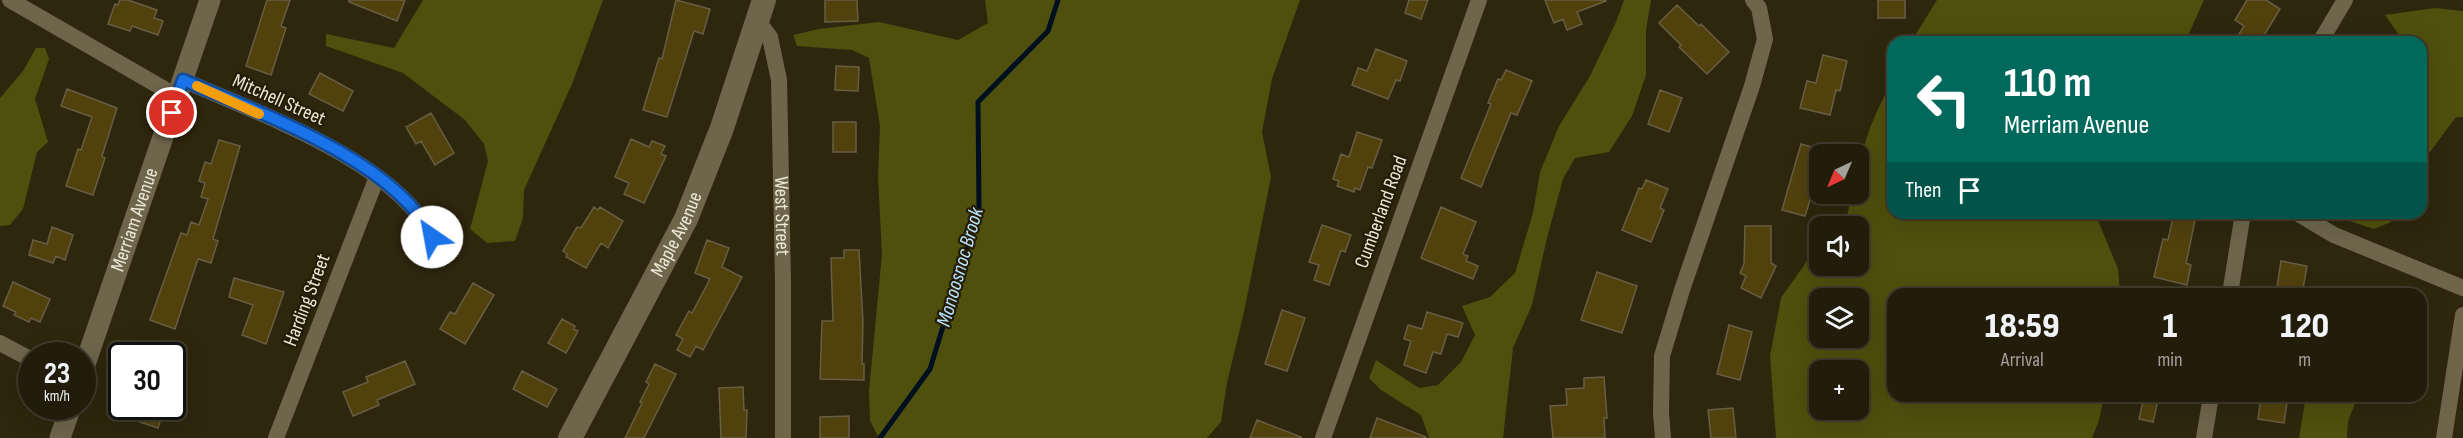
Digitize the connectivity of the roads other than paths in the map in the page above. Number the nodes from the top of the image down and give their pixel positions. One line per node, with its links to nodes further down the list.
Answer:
1 (10, 0): 8 (street, Mitchell Street)
2 (210, 0): 8 (street, Merriam Avenue)
3 (1479, 0): 25 (street, Cumberland Road)
4 (1753, 0): 26 (street)
5 (2345, 0): 7 (street)
6 (761, 10): 23 (main road, Maple Avenue); 24 (street, West Street)
7 (2324, 36)
8 (181, 88): 9 (street, Mitchell Street); 16 (street, Merriam Avenue)
9 (377, 177): 12 (street, Mitchell Street); 22 (street, Harding Street)
10 (2242, 219): 13 (street)
11 (2307, 219): 14 (street)
12 (432, 237)
13 (2231, 288)
14 (2463, 288)
15 (2463, 315): 28 (street)
16 (93, 342)
17 (0, 344): 18 (street)
18 (18, 353)
19 (2210, 402): 27 (street)
20 (66, 420): 21 (street)
21 (60, 438)
22 (276, 438)
23 (570, 438)
24 (783, 438)
25 (1323, 438)
26 (1663, 438)
27 (2204, 438)
28 (2444, 438)

